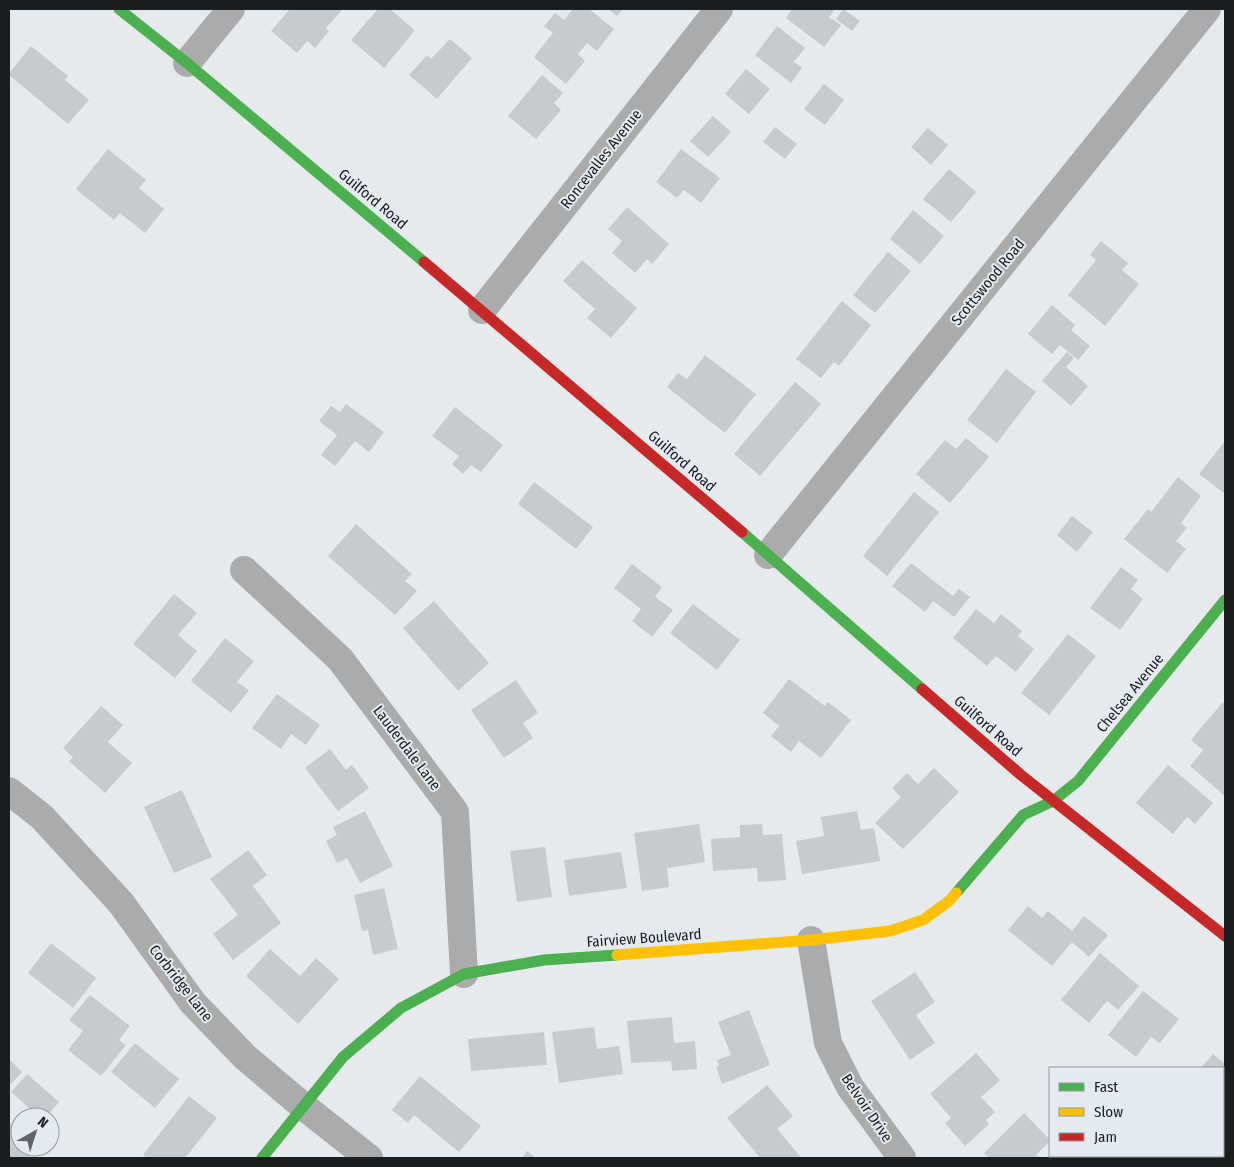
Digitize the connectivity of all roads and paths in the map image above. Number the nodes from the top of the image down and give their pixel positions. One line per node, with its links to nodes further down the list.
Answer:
1 (119, 9): 5 (street, Guilford Road)
2 (231, 9): 5 (street)
3 (719, 9): 6 (street, Roncevalles Avenue)
4 (1207, 9): 7 (street, Scottswood Road)
5 (187, 63): 6 (street, Guilford Road)
6 (482, 310): 7 (street, Guilford Road)
7 (768, 555): 11 (street, Guilford Road)
8 (244, 570): 14 (street, Lauderdale Lane)
9 (1225, 600): 11 (street, Chelsea Avenue)
10 (9, 791): 15 (street, Corbridge Lane)
11 (1053, 801): 12 (street, Guilford Road); 13 (street, Fairview Boulevard)
12 (1225, 936)
13 (812, 940): 14 (street, Fairview Boulevard); 18 (street, Belvoir Drive)
14 (464, 974): 15 (street, Fairview Boulevard)
15 (303, 1106): 16 (street, Fairview Boulevard); 17 (street, Corbridge Lane)
16 (262, 1158)
17 (369, 1158)
18 (902, 1158)

